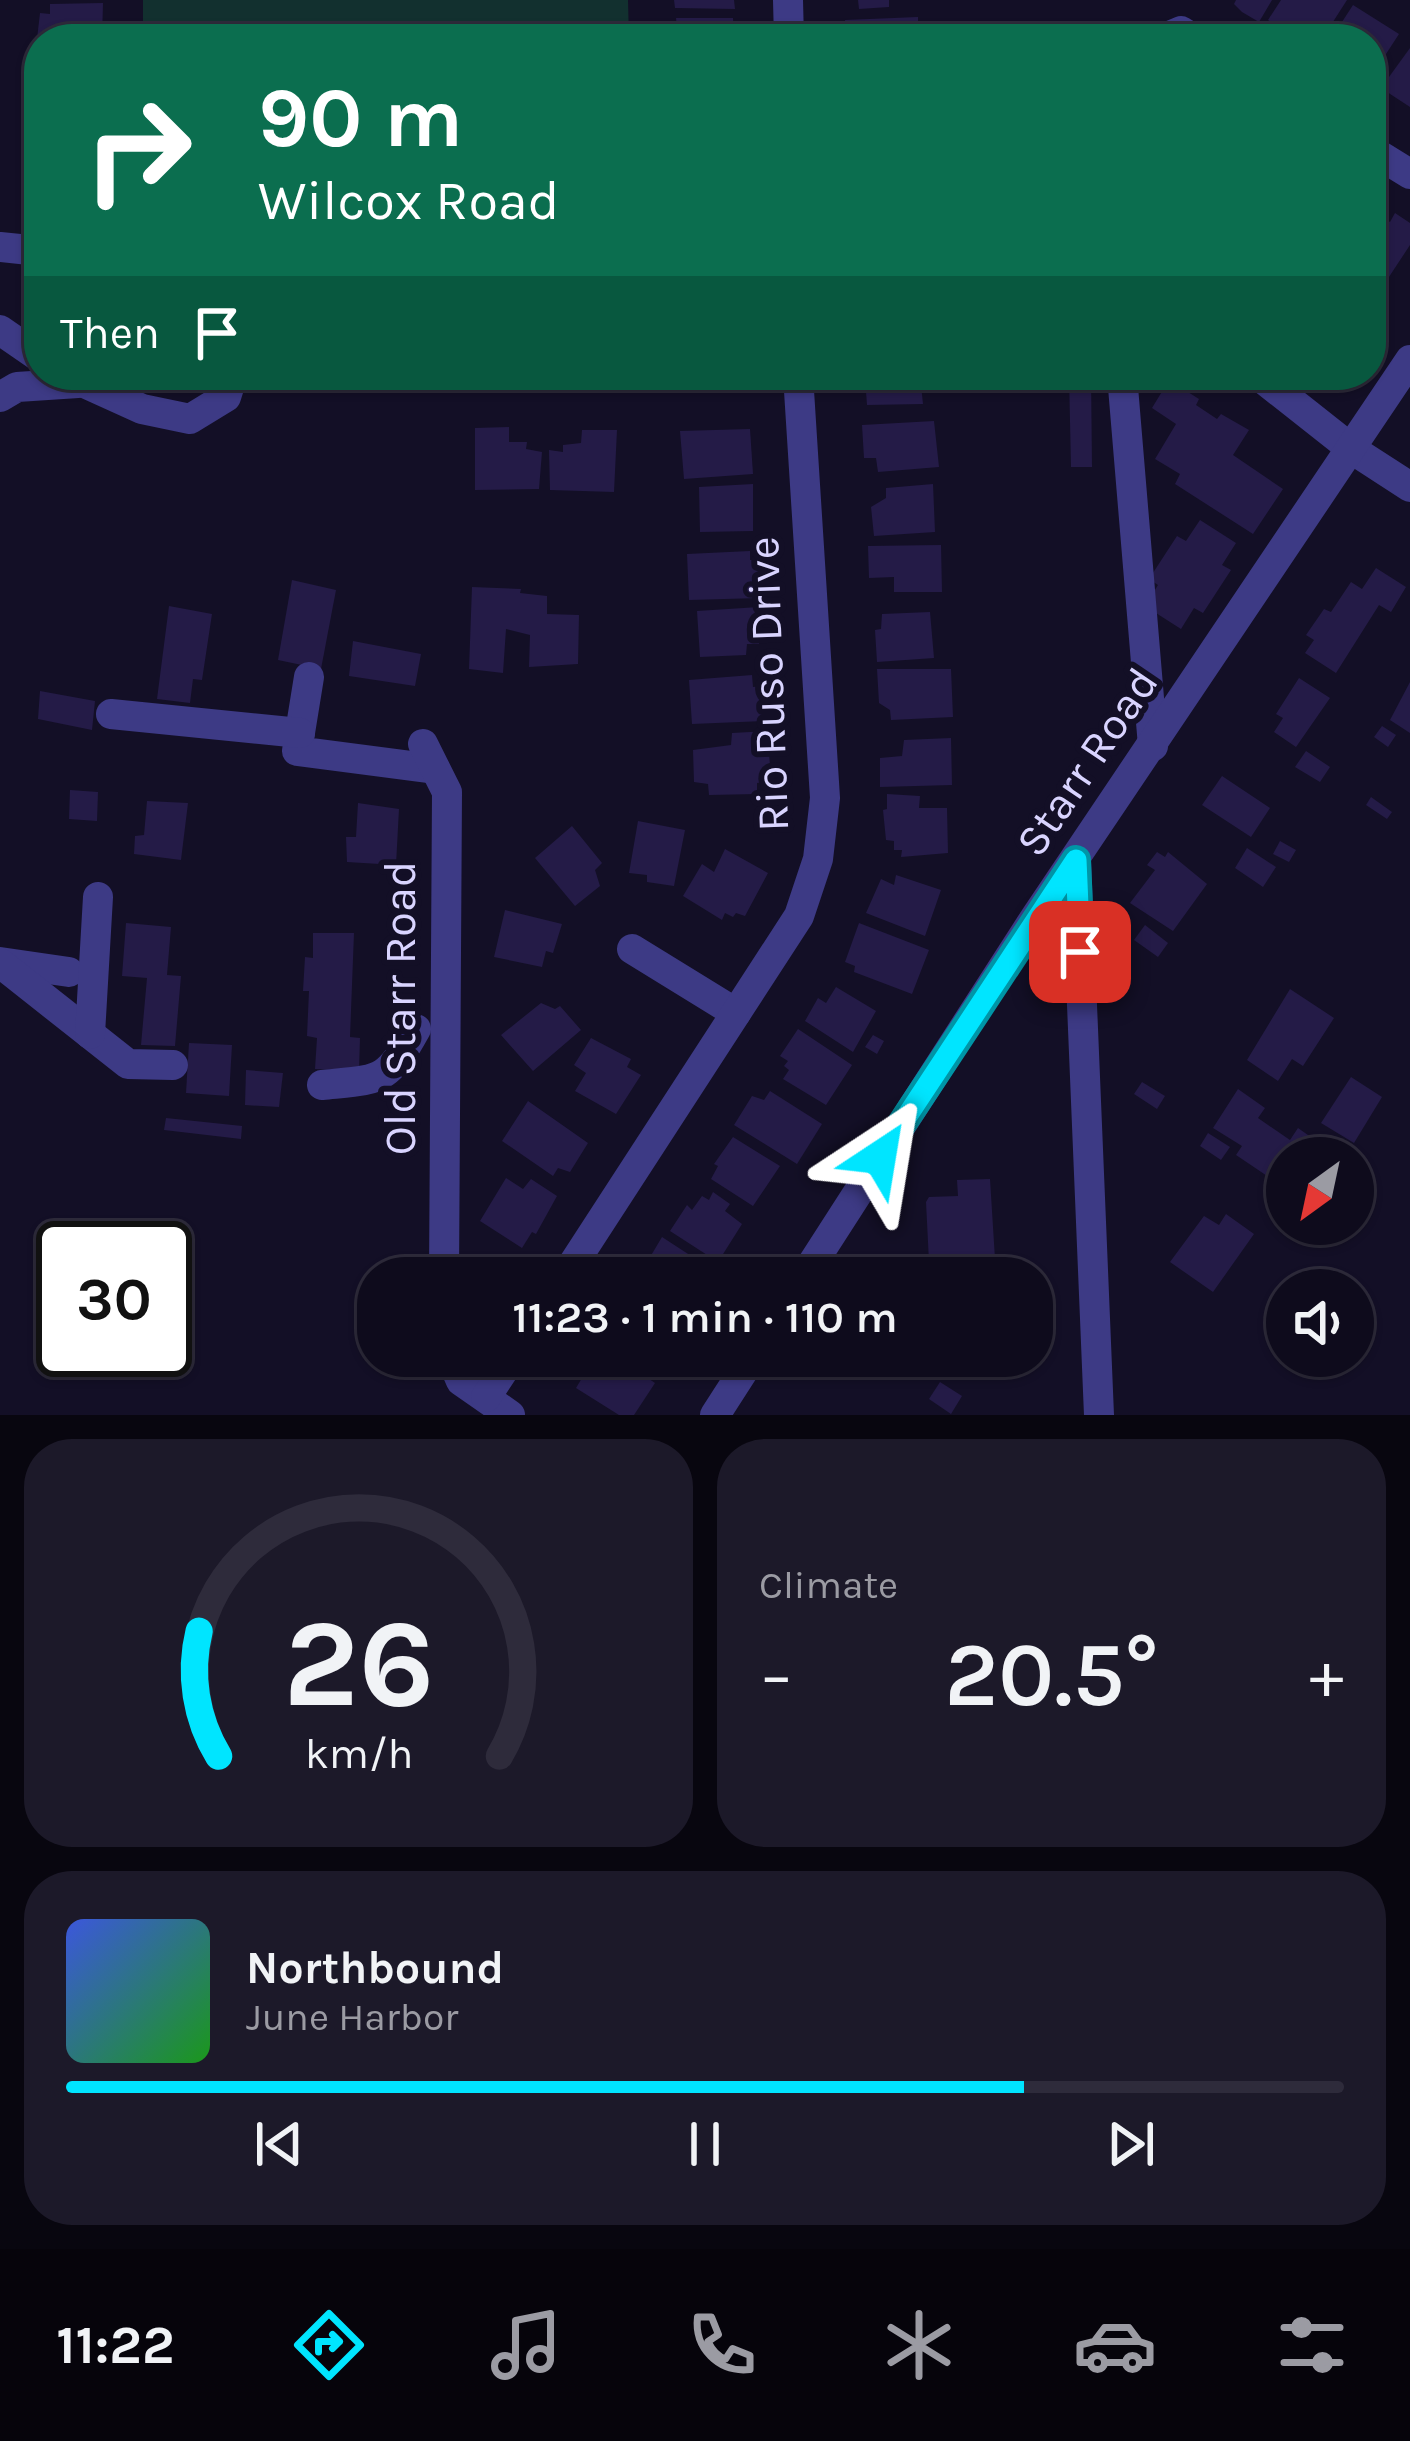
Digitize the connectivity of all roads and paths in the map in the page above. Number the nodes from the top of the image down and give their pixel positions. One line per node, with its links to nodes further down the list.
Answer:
1 (1410, 360): 7 (street, Starr Road)
2 (98, 390): 3 (street)
3 (228, 390)
4 (799, 390): 18 (street, Rio Ruso Drive)
5 (1123, 390): 12 (street)
6 (1277, 390): 7 (street)
7 (1353, 450): 8 (street); 12 (street, Starr Road)
8 (1410, 488)
9 (309, 677): 11 (street)
10 (111, 714): 11 (street)
11 (300, 734): 19 (street, Old Starr Road)
12 (1153, 746): 13 (street, Starr Road)
13 (1076, 860): 25 (street, Starr Road); 28 (street)
14 (98, 897): 20 (street)
15 (632, 949): 18 (street)
16 (0, 962): 17 (street); 20 (street)
17 (69, 972)
18 (736, 1013): 24 (street, Rio Ruso Drive)
19 (416, 1029): 22 (street); 23 (street, Old Starr Road)
20 (90, 1034): 21 (street)
21 (173, 1065)
22 (322, 1085)
23 (442, 1257)
24 (578, 1257)
25 (817, 1257)
26 (739, 1377): 27 (street)
27 (715, 1415)
28 (1099, 1415)

